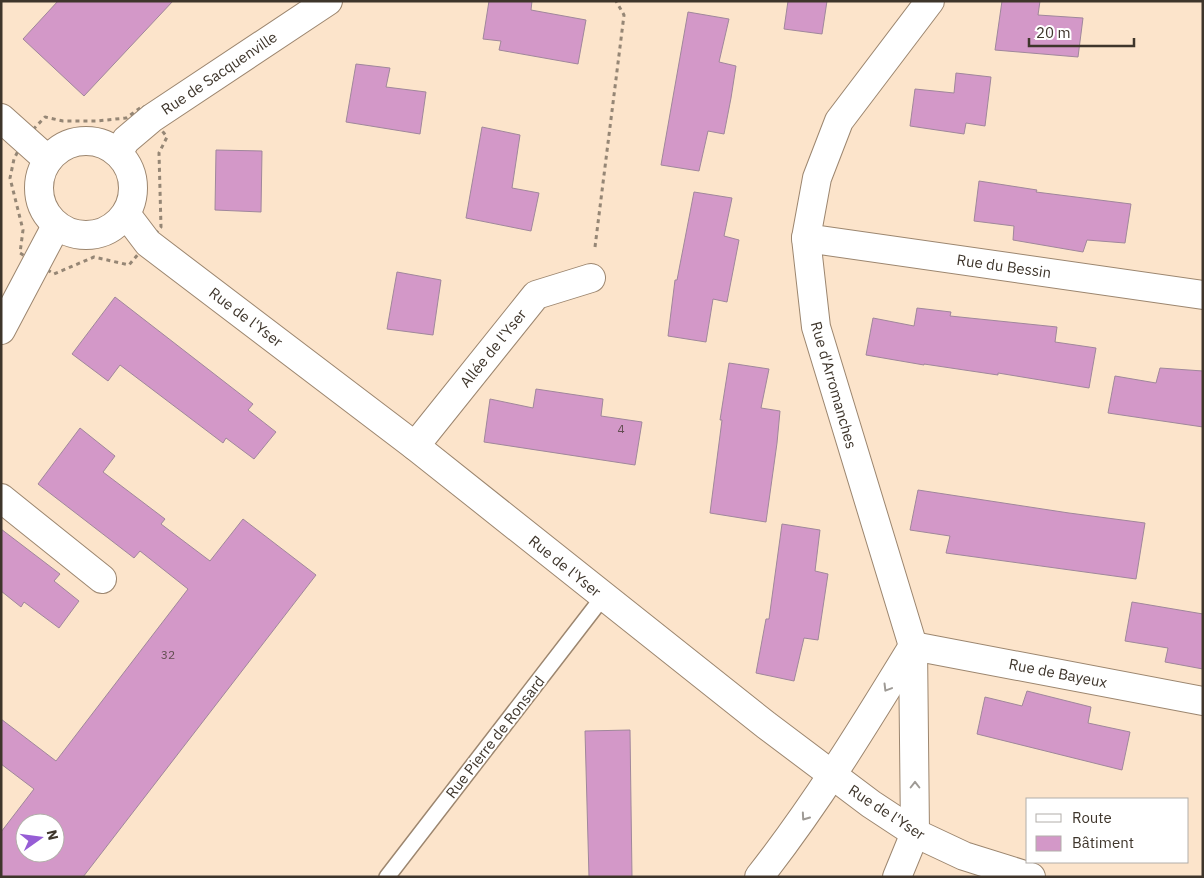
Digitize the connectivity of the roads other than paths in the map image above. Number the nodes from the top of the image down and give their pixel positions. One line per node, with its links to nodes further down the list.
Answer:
1 (328, 1): 4 (street, Rue de Sacquenville)
2 (930, 1): 8 (street, Rue d'Arromanches)
3 (1, 118): 5 (street)
4 (118, 153): 5 (street); 6 (street)
5 (48, 160): 7 (street)
6 (126, 214): 7 (street); 12 (street, Rue de l'Yser)
7 (56, 226): 11 (street)
8 (806, 238): 10 (street, Rue du Bessin); 16 (street, Rue d'Arromanches)
9 (591, 278): 12 (street, Allée de l'Yser)
10 (1203, 295)
11 (5, 314)
12 (415, 446): 15 (street, Rue de l'Yser)
13 (1, 498): 14 (street)
14 (102, 579)
15 (603, 596): 18 (street, Rue de l'Yser); 20 (lane, Rue Pierre de Ronsard)
16 (912, 646): 17 (street, Rue de Bayeux); 18 (street, one-way to 18); 19 (street, Rue d'Arromanches, one-way to 16)
17 (1203, 701)
18 (832, 777): 19 (street, Rue de l'Yser); 21 (street, one-way to 21)
19 (915, 833): 22 (street); 23 (street, Rue de l'Yser)
20 (387, 877)
21 (759, 877)
22 (897, 877)
23 (1031, 877)

